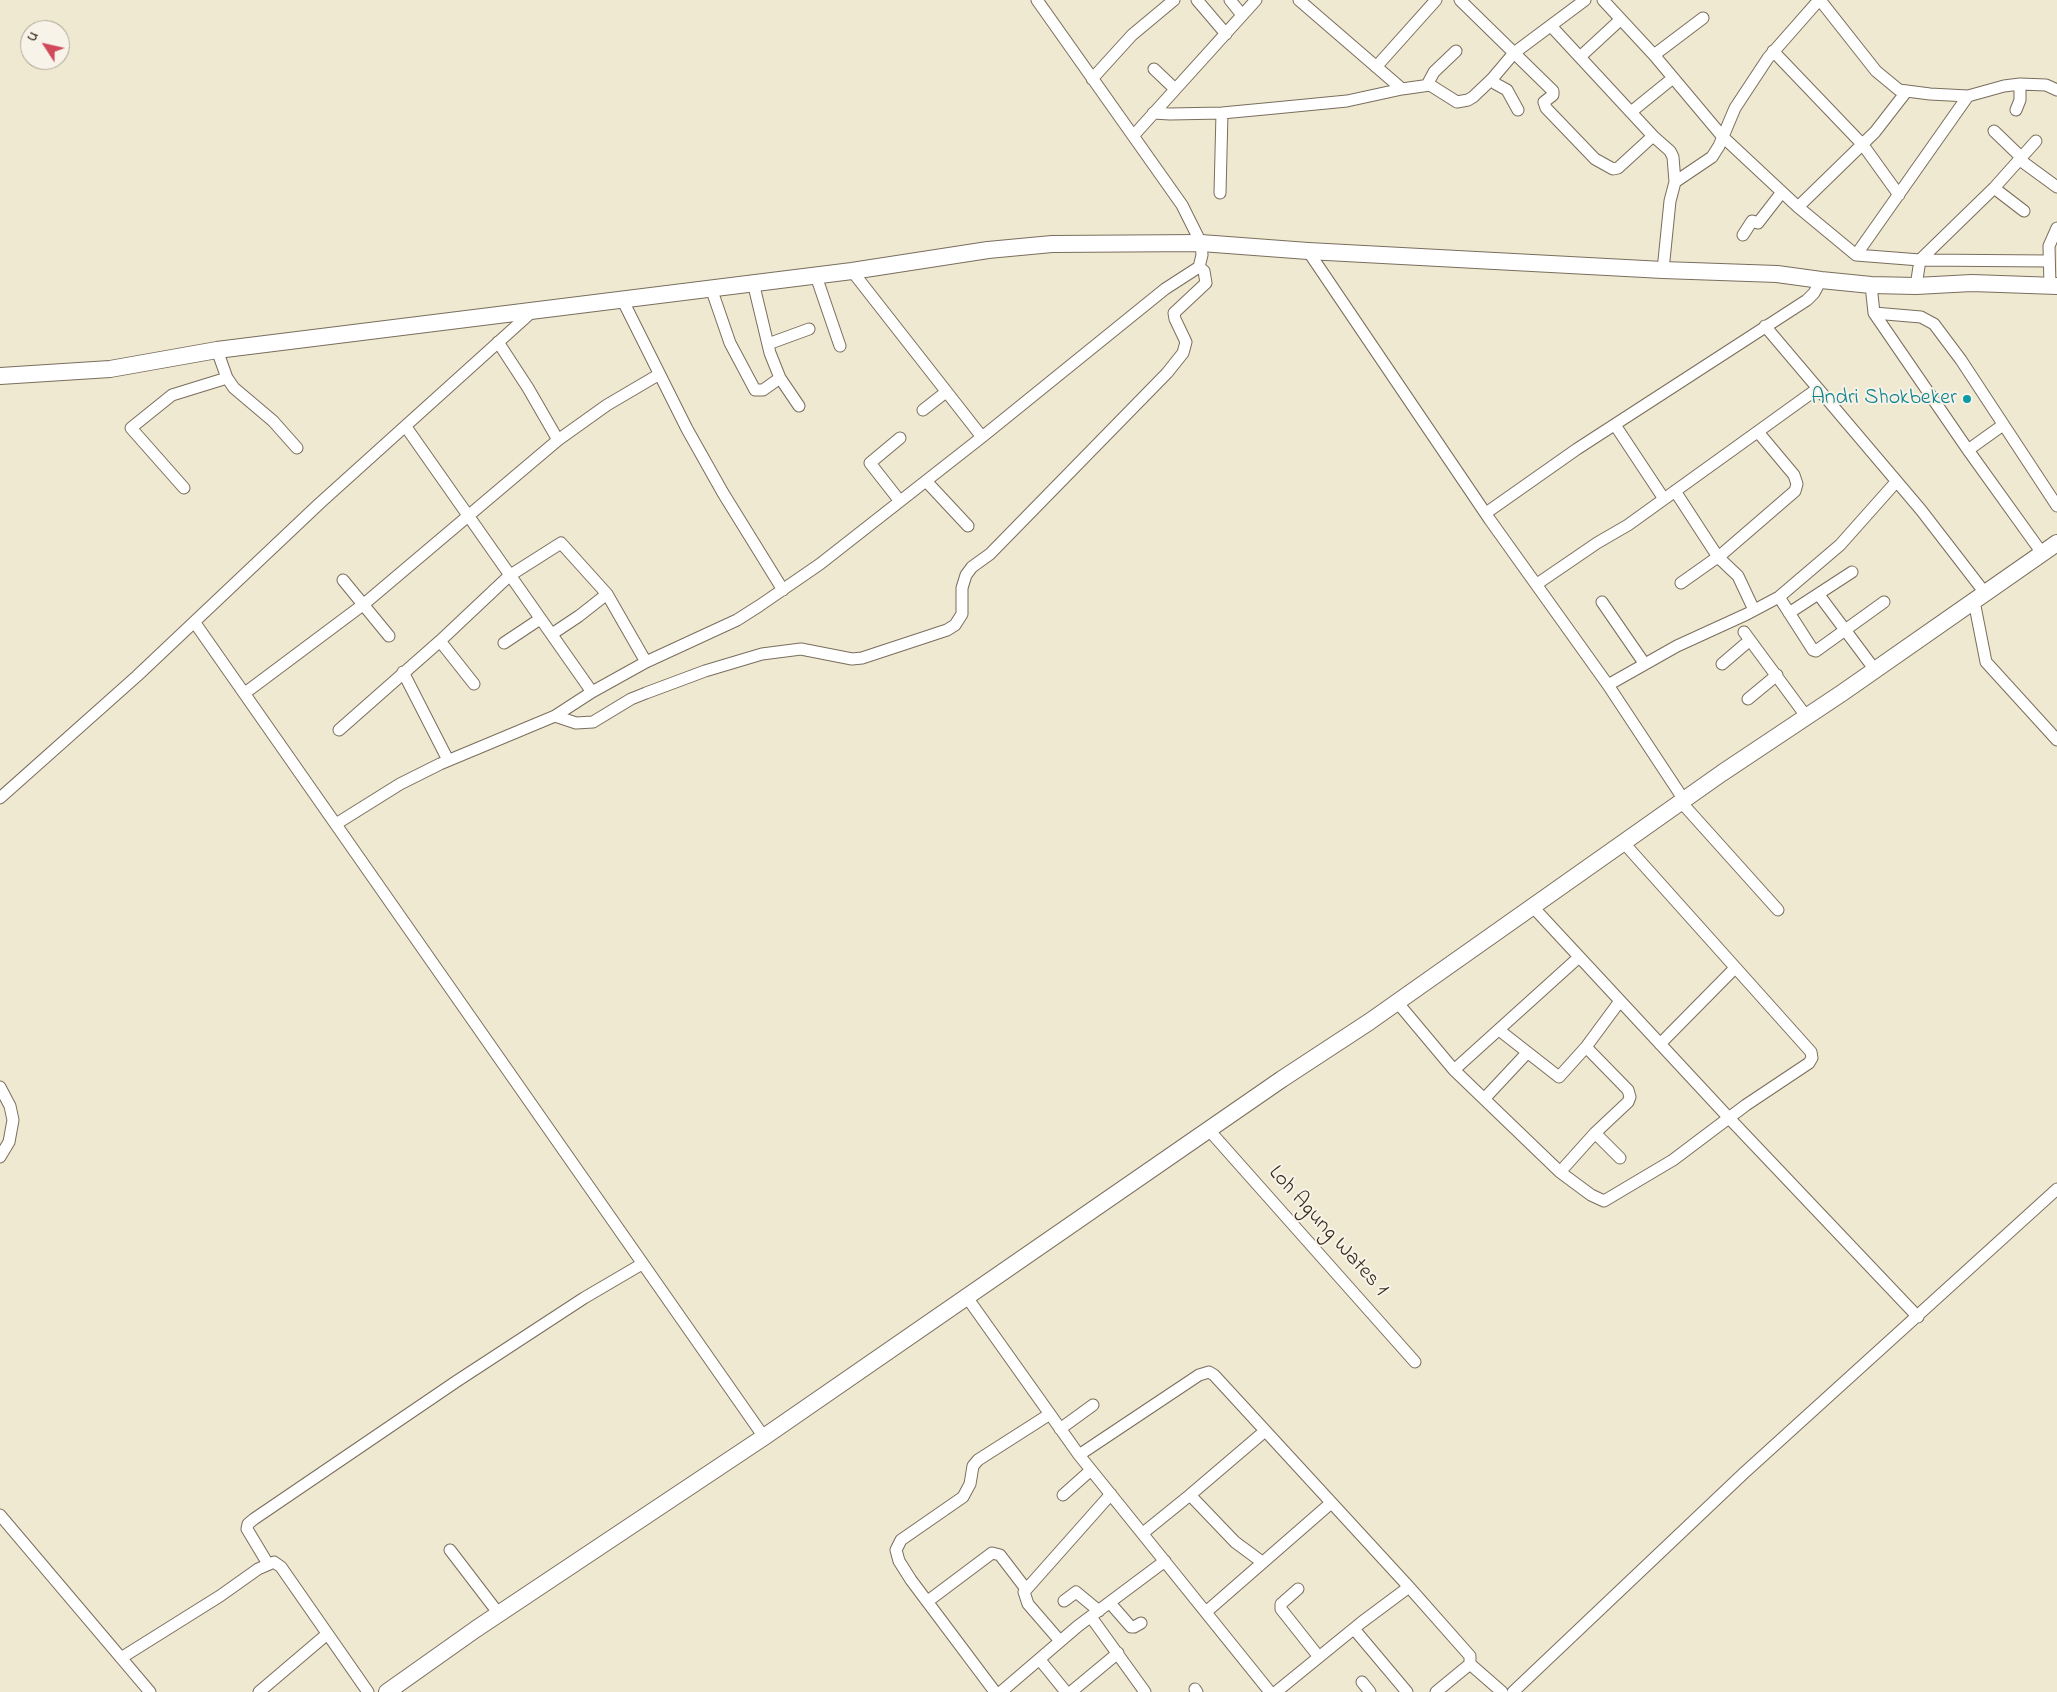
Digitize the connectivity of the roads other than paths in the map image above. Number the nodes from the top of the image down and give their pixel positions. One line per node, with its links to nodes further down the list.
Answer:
1 (1037, 0): 25 (street)
2 (1174, 0): 25 (street)
3 (1197, 0): 16 (street)
4 (1230, 0): 12 (street)
5 (1256, 0): 12 (street)
6 (1299, 0): 22 (street)
7 (1436, 0): 22 (street)
8 (1460, 0): 19 (street)
9 (1585, 0): 15 (street)
10 (1603, 0): 14 (street)
11 (1820, 0): 18 (street); 32 (street)
12 (1242, 15): 16 (street)
13 (1703, 18): 20 (street)
14 (1620, 20): 20 (street); 21 (street)
15 (1551, 26): 19 (street); 21 (street)
16 (1226, 34): 29 (street)
17 (1456, 51): 28 (street)
18 (1774, 51): 42 (street); 44 (street)
19 (1514, 53): 26 (street); 41 (street)
20 (1654, 55): 24 (street)
21 (1580, 57): 36 (street)
22 (1376, 67): 30 (street)
23 (1154, 69): 29 (street)
24 (1674, 78): 36 (street); 42 (street)
25 (1092, 79): 40 (street)
26 (1492, 79): 28 (street); 34 (street)
27 (2020, 84): 31 (street); 33 (street); 35 (street)
28 (1428, 85): 30 (street)
29 (1175, 89): 37 (street)
30 (1402, 89): 38 (street)
31 (2057, 90)
32 (1906, 92): 33 (street); 44 (street)
33 (1968, 96): 51 (street)
34 (1518, 110)
35 (2016, 110)
36 (1631, 112): 41 (street)
37 (1153, 113): 38 (street); 40 (street)
38 (1222, 113): 50 (street)
39 (1994, 131): 45 (street)
40 (1134, 135): 56 (street)
41 (1653, 136): 46 (street)
42 (1722, 136): 46 (street); 49 (street)
43 (2036, 141): 45 (street)
44 (1863, 144): 51 (street); 52 (street)
45 (2021, 159): 47 (street); 48 (street)
46 (1675, 182): 60 (street)
47 (2057, 186)
48 (1994, 188): 53 (street); 63 (street)
49 (1782, 192): 52 (street); 55 (street)
50 (1220, 193)
51 (1899, 195): 58 (street)
52 (1798, 207): 58 (street)
53 (2024, 211)
54 (2057, 228): 59 (street)
55 (1743, 235)
56 (1198, 236): 57 (main road); 61 (street); 62 (main road)
57 (1308, 251): 60 (main road); 103 (street)
58 (1856, 255): 63 (street)
59 (2049, 260): 63 (street); 67 (street)
60 (1664, 266): 65 (main road)
61 (1199, 267): 91 (street); 142 (street)
62 (852, 271): 64 (main road); 84 (street)
63 (1918, 272): 67 (main road); 68 (main road)
64 (816, 276): 66 (main road); 77 (street)
65 (1821, 280): 68 (main road); 73 (street)
66 (753, 282): 69 (main road); 76 (street)
67 (2052, 284)
68 (1871, 285): 72 (street)
69 (711, 288): 70 (main road); 82 (street)
70 (622, 300): 71 (main road); 79 (street)
71 (534, 310): 75 (street); 78 (main road)
72 (1874, 313): 88 (street); 95 (street)
73 (1765, 326): 83 (street); 87 (street)
74 (810, 328): 76 (street)
75 (498, 342): 89 (street); 93 (street)
76 (768, 344): 82 (street)
77 (840, 346)
78 (217, 350): 80 (main road); 81 (street)
79 (658, 375): 93 (street); 114 (street)
80 (0, 376)
81 (227, 378): 94 (street); 98 (street)
82 (780, 378): 85 (street)
83 (1817, 389): 90 (street); 97 (street)
84 (946, 392): 86 (street); 91 (street)
85 (799, 406)
86 (923, 410)
87 (1615, 425): 100 (street); 103 (street)
88 (2003, 425): 95 (street); 102 (street)
89 (406, 428): 104 (street); 125 (street)
90 (1758, 432): 99 (street); 108 (street)
91 (982, 437): 96 (street)
92 (900, 438): 101 (street)
93 (558, 440): 104 (street)
94 (297, 448)
95 (1968, 450): 107 (street)
96 (926, 481): 101 (street); 105 (street)
97 (1896, 482): 117 (street); 118 (street)
98 (184, 488)
99 (1675, 491): 100 (street); 108 (street)
100 (1664, 499): 113 (street)
101 (900, 500): 114 (street)
102 (2057, 506)
103 (1486, 513): 113 (street)
104 (468, 515): 110 (street); 121 (street)
105 (968, 526)
106 (2057, 543): 107 (main road)
107 (2042, 553): 118 (main road)
108 (1718, 557): 112 (street); 122 (street)
109 (1852, 572): 116 (street)
110 (509, 576): 115 (street); 124 (street); 129 (street)
111 (343, 580): 121 (street)
112 (1681, 583)
113 (1537, 584): 138 (street)
114 (783, 590): 131 (street)
115 (607, 594): 127 (street); 131 (street)
116 (1818, 595): 123 (street); 126 (street)
117 (1779, 597): 122 (street); 123 (street)
118 (1980, 597): 134 (main road); 145 (street)
119 (1602, 602): 132 (street)
120 (1884, 602): 126 (street)
121 (364, 604): 128 (street); 140 (street)
122 (1754, 610): 132 (street)
123 (1789, 613): 126 (street)
124 (540, 619): 127 (street); 130 (street)
125 (194, 623): 140 (street); 147 (street)
126 (1846, 630): 134 (street)
127 (552, 634): 139 (street)
128 (389, 636)
129 (440, 641): 135 (street); 137 (street)
130 (504, 643)
131 (646, 662): 139 (street)
132 (1644, 663): 138 (street)
133 (1722, 664): 136 (street)
134 (1875, 670): 143 (main road)
135 (403, 672): 144 (street); 146 (street)
136 (1777, 675): 141 (street); 143 (street)
137 (474, 684)
138 (1608, 685): 148 (street)
139 (592, 692): 142 (street)
140 (245, 693): 149 (street)
141 (1748, 699)
142 (554, 716): 146 (street)
143 (1806, 716): 148 (main road)
144 (339, 730)
145 (2057, 740)
146 (448, 760): 149 (street)
147 (0, 798)
148 (1683, 801): 150 (main road); 152 (street)
149 (336, 824): 171 (street)
150 (1623, 842): 151 (main road); 154 (street)
151 (1532, 906): 153 (street); 156 (main road)
152 (1778, 910)
153 (1578, 958): 155 (street); 157 (street)
154 (1735, 968): 158 (street); 164 (street)
155 (1620, 1001): 158 (street); 159 (street)
156 (1397, 1002): 161 (street); 165 (main road)
157 (1499, 1030): 160 (street); 161 (street)
158 (1660, 1044): 164 (street)
159 (1586, 1047): 160 (street); 166 (street)
160 (1527, 1053): 163 (street)
161 (1454, 1070): 163 (street)
162 (0, 1087): 167 (street)
163 (1484, 1099): 169 (street)
164 (1729, 1118): 169 (street); 173 (street)
165 (1208, 1129): 172 (main road); 174 (street, Loh Agung Wates 1)
166 (1595, 1133): 168 (street); 169 (street)
167 (0, 1157)
168 (1620, 1158)
169 (1560, 1172)
170 (2057, 1189): 173 (street)
171 (642, 1264): 179 (street); 191 (street)
172 (966, 1296): 176 (street); 179 (main road)
173 (1918, 1317): 226 (street)
174 (1416, 1362)
175 (1093, 1405): 177 (street)
176 (1050, 1414): 177 (street); 195 (street)
177 (1060, 1429): 180 (street)
178 (1265, 1431): 180 (street); 184 (street); 185 (street)
179 (764, 1437): 199 (main road)
180 (1079, 1455): 181 (street)
181 (1091, 1470): 182 (street); 183 (street)
182 (1111, 1494): 187 (street); 193 (street)
183 (1063, 1495)
184 (1190, 1496): 187 (street); 190 (street)
185 (1331, 1503): 190 (street); 192 (street)
186 (0, 1515): 207 (street)
187 (1143, 1533): 189 (street)
188 (450, 1550): 199 (street)
189 (1165, 1561): 197 (street); 198 (street)
190 (1262, 1562): 198 (street)
191 (268, 1564): 203 (street); 207 (street)
192 (1409, 1587): 202 (street); 209 (street)
193 (1026, 1589): 195 (street); 204 (street)
194 (1298, 1589): 206 (street)
195 (928, 1601): 215 (street)
196 (1064, 1601): 200 (street)
197 (1110, 1603): 200 (street); 201 (street)
198 (1206, 1612): 220 (street)
199 (499, 1614): 214 (main road)
200 (1095, 1614): 204 (street); 205 (street)
201 (1141, 1623)
202 (1354, 1629): 206 (street); 223 (street)
203 (326, 1635): 212 (street); 213 (street)
204 (1060, 1641): 208 (street)
205 (1118, 1653): 218 (street); 219 (street)
206 (1319, 1657): 221 (street)
207 (121, 1658): 211 (street)
208 (1040, 1660): 216 (street); 217 (street)
209 (1470, 1664): 224 (street); 225 (street)
210 (1362, 1682): 222 (street)
211 (150, 1692)
212 (259, 1692)
213 (368, 1692)
214 (386, 1692)
215 (995, 1692)
216 (1001, 1692)
217 (1066, 1692)
218 (1070, 1692)
219 (1145, 1692)
220 (1270, 1692)
221 (1276, 1692)
222 (1370, 1692)
223 (1407, 1692)
224 (1436, 1692)
225 (1502, 1692)
226 (1513, 1692)

